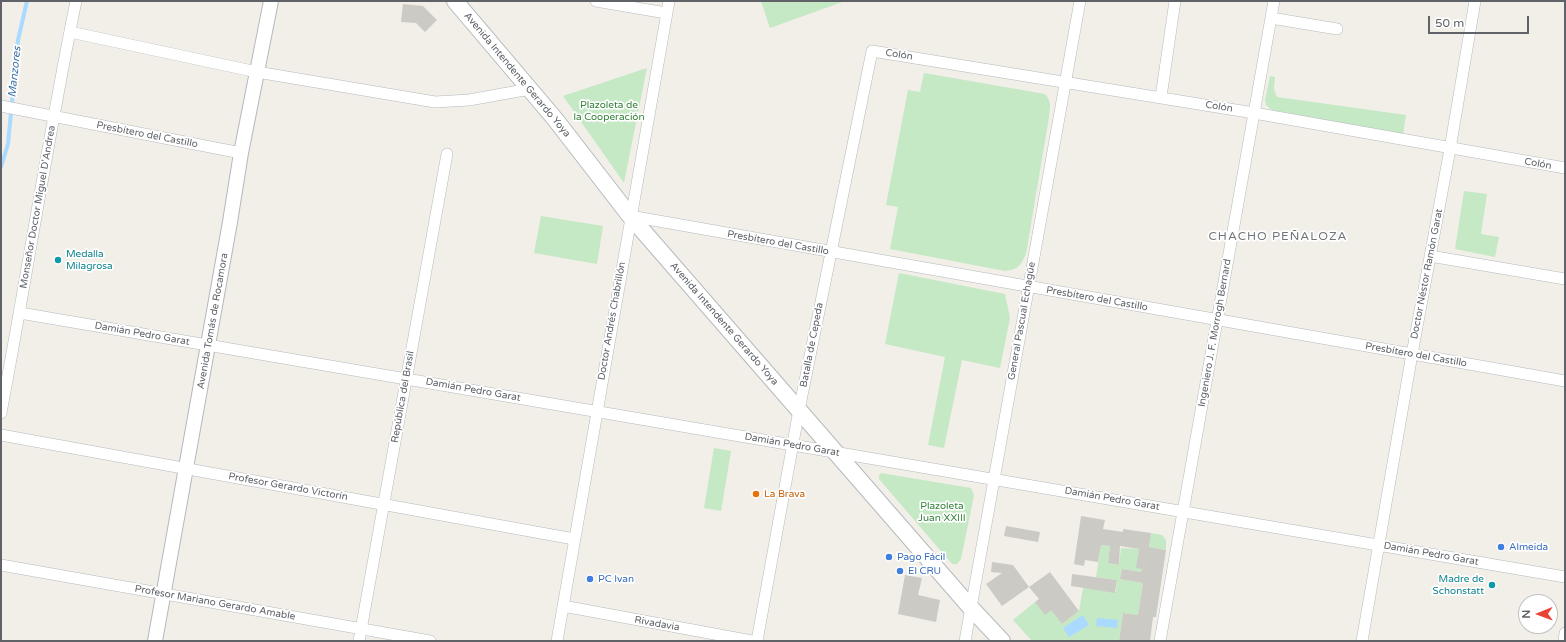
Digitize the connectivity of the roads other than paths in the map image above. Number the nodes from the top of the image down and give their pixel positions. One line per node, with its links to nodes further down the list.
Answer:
1 (76, 1): 13 (street, Monseñor Doctor Miguel D'Andrea)
2 (270, 1): 15 (street, Avenida Tomás de Rocamora)
3 (455, 1): 17 (main road, Avenida Intendente Gerardo Yoya)
4 (596, 1): 10 (street)
5 (669, 1): 10 (street, Doctor Andrés Chabrillón)
6 (1080, 1): 16 (street, General Pascual Echagüe)
7 (1175, 1): 18 (street)
8 (1274, 1): 11 (street, Ingeniero J. F. Morrogh Bernard)
9 (1475, 1): 22 (street, Doctor Néstor Ramón Garat)
10 (666, 13): 26 (street, Doctor Andrés Chabrillón)
11 (1271, 18): 12 (street); 20 (street, Ingeniero J. F. Morrogh Bernard)
12 (1337, 29)
13 (70, 32): 15 (street); 21 (street, Monseñor Doctor Miguel D'Andrea)
14 (872, 51): 16 (street, Colón); 27 (street, Batalla de Cepeda)
15 (257, 72): 17 (street); 23 (street, Avenida Tomás de Rocamora)
16 (1066, 82): 18 (street, Colón); 30 (street, General Pascual Echagüe)
17 (530, 89): 26 (main road, Avenida Intendente Gerardo Yoya)
18 (1161, 97): 20 (street, Colón)
19 (1, 106): 21 (street, Presbítero del Castillo)
20 (1254, 113): 22 (street, Colón); 32 (street, Ingeniero J. F. Morrogh Bernard)
21 (53, 117): 23 (street, Presbítero del Castillo); 31 (street, Monseñor Doctor Miguel D'Andrea)
22 (1450, 149): 25 (street, Colón); 28 (street, Doctor Néstor Ramón Garat)
23 (241, 152): 33 (street, Avenida Tomás de Rocamora)
24 (447, 154): 35 (street, República del Brasil)
25 (1565, 168)
26 (630, 216): 27 (street, Presbítero del Castillo); 37 (main road, Avenida Intendente Gerardo Yoya); 38 (street, Doctor Andrés Chabrillón)
27 (831, 252): 30 (street, Presbítero del Castillo); 37 (street, Batalla de Cepeda)
28 (1430, 256): 29 (street); 34 (street, Doctor Néstor Ramón Garat)
29 (1565, 279)
30 (1028, 287): 32 (street, Presbítero del Castillo); 44 (street, General Pascual Echagüe)
31 (20, 313): 33 (street, Damián Pedro Garat); 39 (street, Monseñor Doctor Miguel D'Andrea)
32 (1217, 320): 34 (street, Presbítero del Castillo); 46 (street, Ingeniero J. F. Morrogh Bernard)
33 (209, 345): 35 (street, Damián Pedro Garat); 43 (street, Avenida Tomás de Rocamora)
34 (1412, 354): 36 (street, Presbítero del Castillo); 48 (street, Doctor Néstor Ramón Garat)
35 (407, 379): 38 (street, Damián Pedro Garat); 45 (street, República del Brasil)
36 (1565, 381)
37 (799, 410): 41 (street, Batalla de Cepeda); 42 (main road, Avenida Intendente Gerardo Yoya)
38 (597, 412): 41 (street, Damián Pedro Garat); 47 (street, Doctor Andrés Chabrillón)
39 (1, 413)
40 (1, 435): 43 (street, Profesor Gerardo Victorín)
41 (793, 445): 42 (street, Damián Pedro Garat); 61 (street, Batalla de Cepeda)
42 (836, 452): 44 (street, Damián Pedro Garat); 53 (main road, Avenida Intendente Gerardo Yoya)
43 (186, 469): 45 (street, Profesor Gerardo Victorín); 51 (street, Avenida Tomás de Rocamora)
44 (994, 479): 46 (street, Damián Pedro Garat); 53 (street, General Pascual Echagüe)
45 (384, 504): 47 (street, Profesor Gerardo Victorín); 54 (street, República del Brasil)
46 (1183, 512): 48 (street, Damián Pedro Garat); 64 (street, Ingeniero J. F. Morrogh Bernard)
47 (574, 539): 52 (street, Doctor Andrés Chabrillón)
48 (1379, 545): 50 (street, Damián Pedro Garat); 65 (street, Doctor Néstor Ramón Garat)
49 (1, 565): 51 (street, Profesor Mariano Gerardo Amable)
50 (1565, 577)
51 (164, 594): 54 (street, Profesor Mariano Gerardo Amable); 56 (street, Avenida Tomás de Rocamora)
52 (563, 606): 59 (street, Doctor Andrés Chabrillón); 60 (street, Rivadavia)
53 (971, 608): 62 (street, General Pascual Echagüe); 63 (main road, Avenida Intendente Gerardo Yoya)
54 (361, 629): 57 (street, República del Brasil); 58 (street, Profesor Mariano Gerardo Amable)
55 (1565, 633): 66 (street)
56 (155, 641)
57 (359, 641)
58 (430, 641)
59 (557, 641)
60 (752, 641)
61 (758, 641)
62 (965, 641)
63 (1002, 641)
64 (1160, 641)
65 (1362, 641)
66 (1564, 641)

